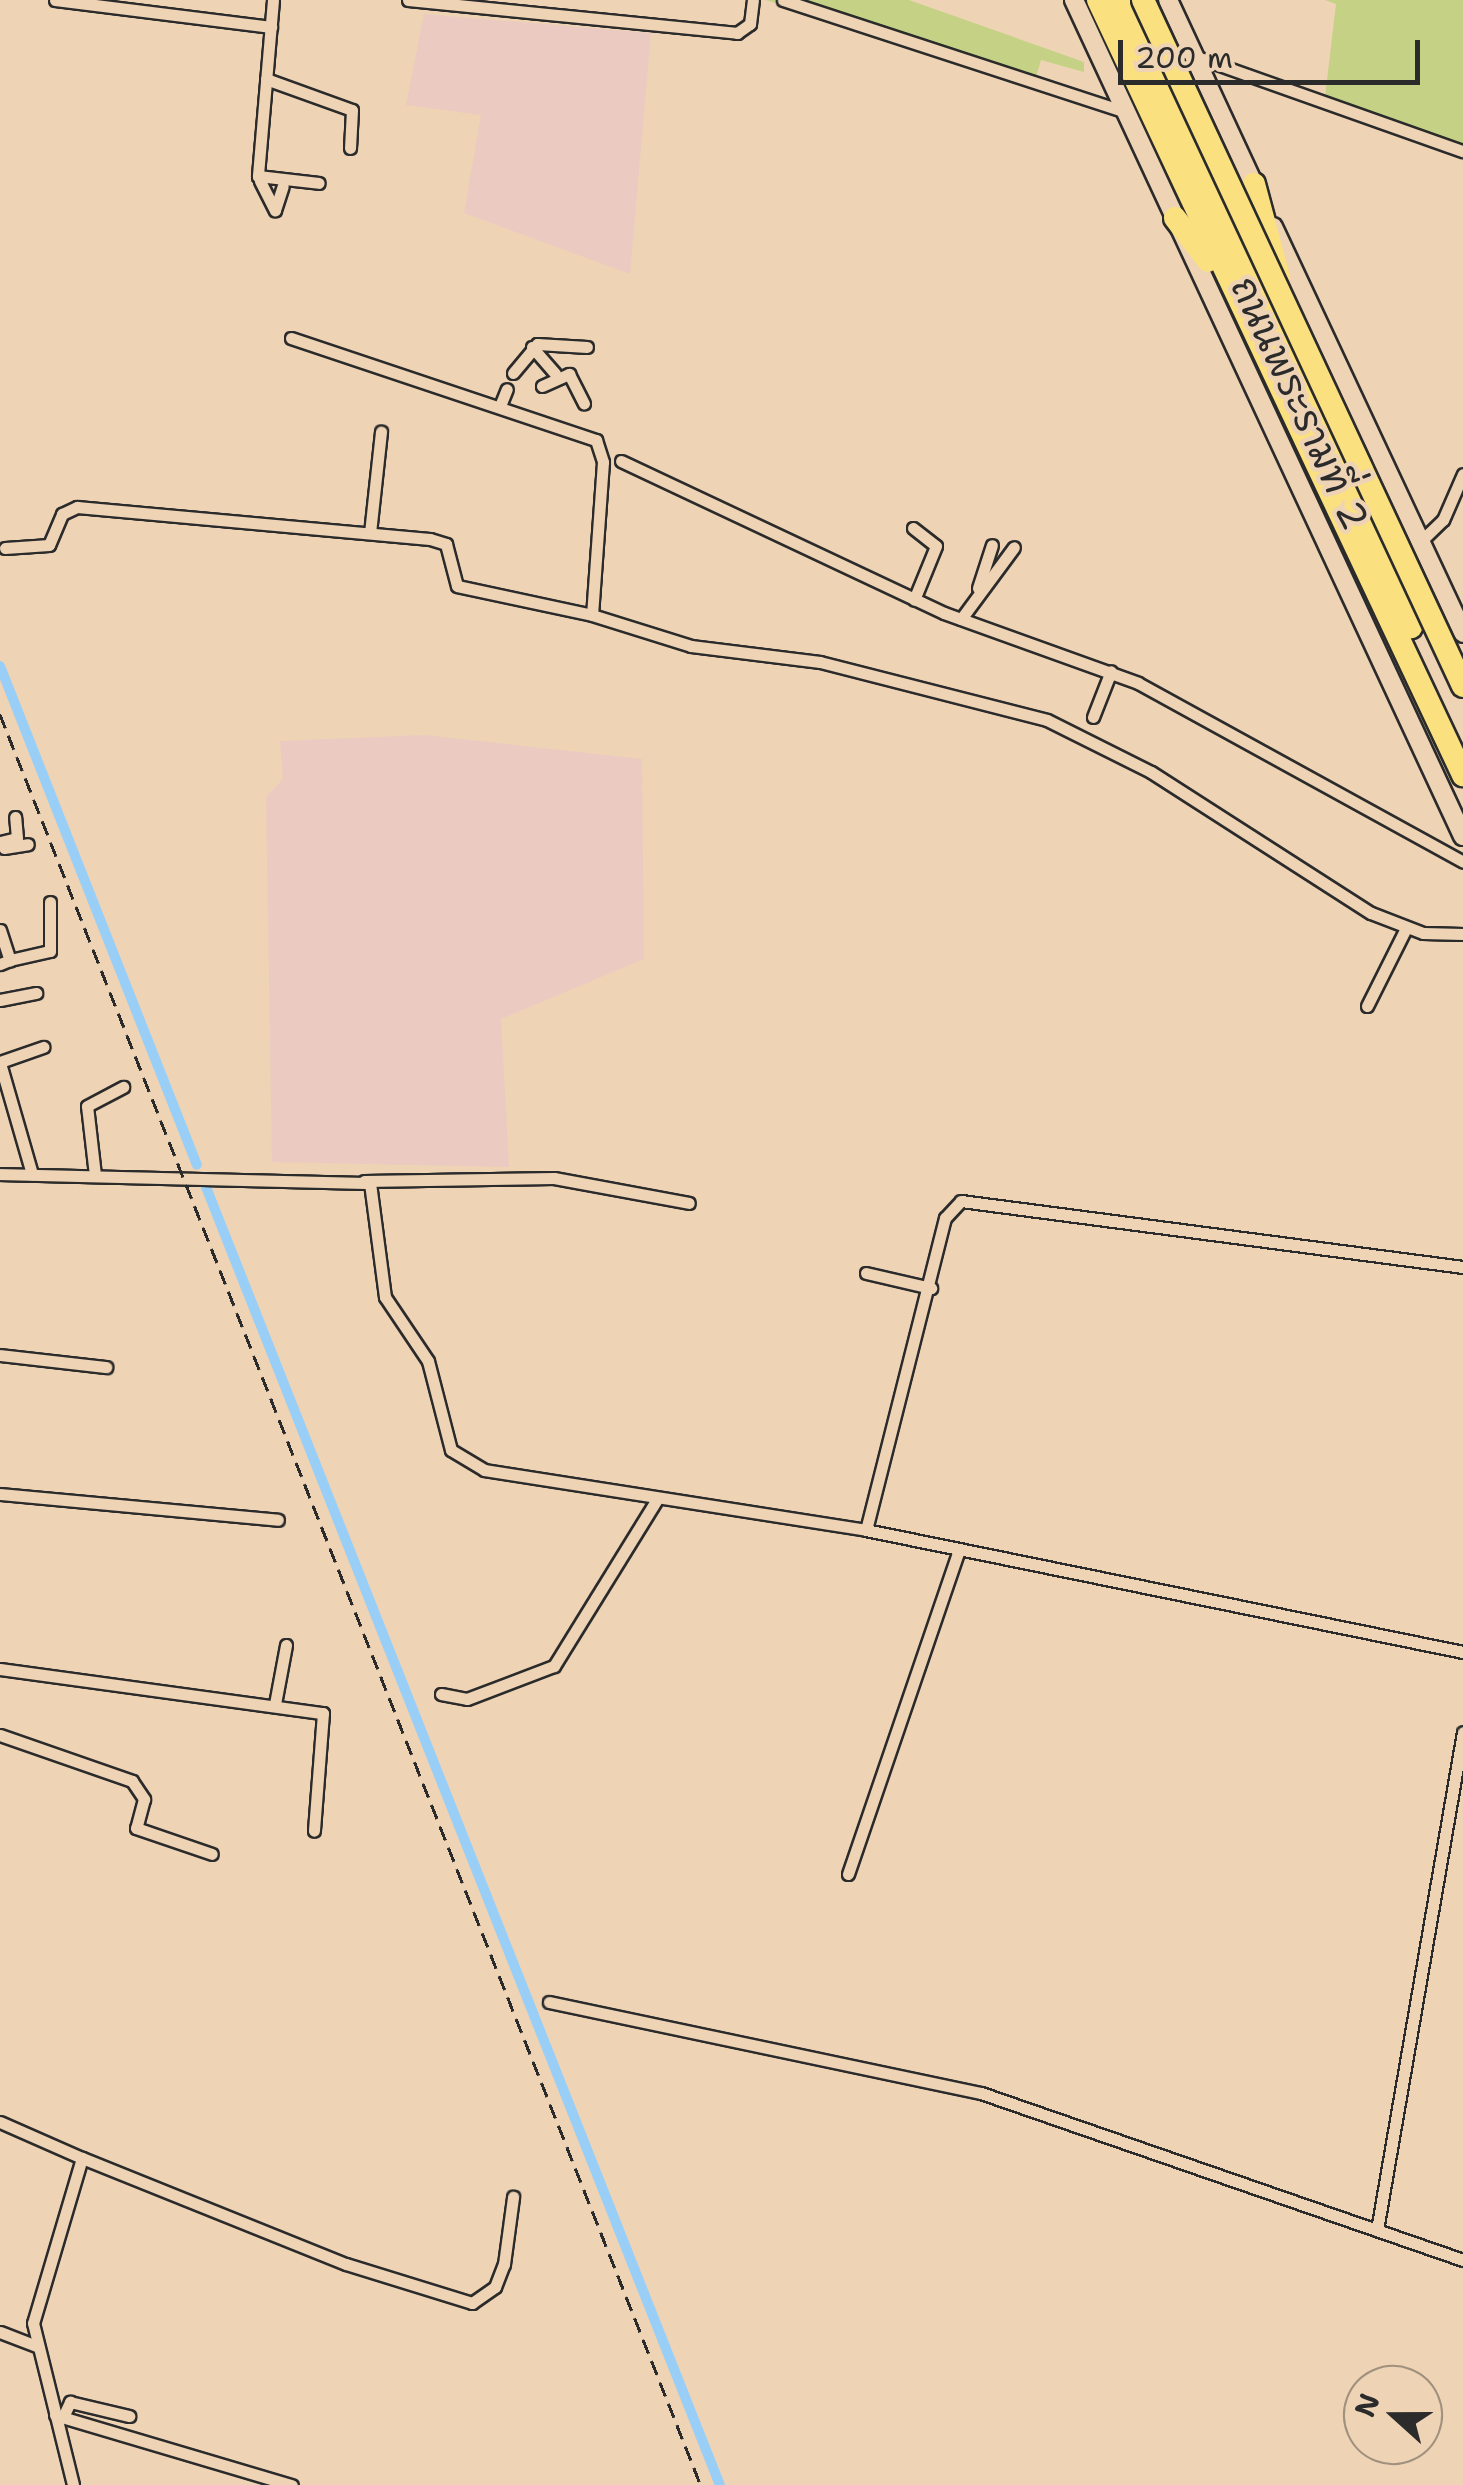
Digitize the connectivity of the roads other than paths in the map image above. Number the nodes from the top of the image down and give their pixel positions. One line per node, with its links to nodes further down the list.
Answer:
1 (55, 0): 11 (street)
2 (273, 0): 11 (street)
3 (408, 0): 4 (street)
4 (752, 0)
5 (784, 0): 14 (street)
6 (1074, 0): 14 (main road, ถนนพระรามที่ 2)
7 (1098, 0): 23 (highway, ถนนพระรามที่ 2)
8 (1119, 0): 50 (highway)
9 (1142, 0): 22 (highway, ถนนพระรามที่ 2); 48 (highway, bridge)
10 (1168, 0): 12 (main road, ถนนพระรามที่ 2)
11 (271, 27): 13 (street)
12 (1194, 56): 16 (street); 19 (main road, ถนนพระรามที่ 2)
13 (266, 79): 15 (street); 17 (street)
14 (1126, 112): 21 (main road, ถนนพระรามที่ 2)
15 (350, 148)
16 (1463, 151)
17 (260, 182): 20 (street); 20 (street)
18 (319, 184): 20 (street)
19 (1254, 184): 22 (highway); 38 (main road, ถนนพระรามที่ 2)
20 (283, 186)
21 (1175, 218): 23 (highway); 53 (main road, ถนนพระรามที่ 2)
22 (1290, 316): 48 (highway, ถนนพระรามที่ 2)
23 (1254, 331): 51 (highway, ถนนพระรามที่ 2)
24 (291, 338): 32 (street)
25 (532, 347): 26 (street); 27 (street); 28 (street)
26 (587, 347)
27 (514, 373)
28 (555, 373): 29 (street); 31 (street)
29 (542, 386)
30 (507, 389): 32 (street)
31 (584, 403)
32 (500, 406): 44 (street)
33 (382, 432): 37 (street)
34 (621, 461): 43 (street)
35 (1463, 474): 38 (street)
36 (913, 528): 43 (street)
37 (370, 534): 41 (street); 44 (street)
38 (1420, 541): 46 (main road, ถนนพระรามที่ 2)
39 (992, 545): 42 (street)
40 (1014, 546): 42 (street)
41 (5, 548)
42 (978, 590): 45 (street)
43 (914, 600): 45 (street)
44 (592, 614): 58 (street)
45 (962, 619): 47 (street)
46 (1463, 632)
47 (1111, 671): 49 (street); 56 (street)
48 (1463, 689)
49 (1093, 717)
50 (1463, 738)
51 (1463, 776)
52 (15, 817): 55 (street)
53 (1463, 836)
54 (28, 844): 55 (street)
55 (0, 845)
56 (1463, 862)
57 (50, 902): 61 (street)
58 (1406, 928): 60 (street); 64 (street)
59 (0, 930): 61 (street)
60 (1463, 934)
61 (5, 962)
62 (36, 993): 63 (street)
63 (0, 1000)
64 (1367, 1006)
65 (43, 1048): 66 (street)
66 (0, 1063): 69 (street)
67 (123, 1087): 70 (street)
68 (0, 1174): 69 (street)
69 (32, 1174): 70 (street)
70 (95, 1175): 71 (street)
71 (364, 1181): 72 (street); 79 (street)
72 (689, 1203)
73 (1463, 1267): 75 (street)
74 (866, 1273): 75 (street)
75 (930, 1288): 81 (street)
76 (0, 1355): 77 (street)
77 (106, 1367)
78 (0, 1494): 80 (street)
79 (656, 1501): 81 (street); 86 (street)
80 (278, 1520)
81 (866, 1530): 82 (street)
82 (959, 1549): 84 (street); 92 (street)
83 (286, 1645): 87 (street)
84 (1463, 1652)
85 (0, 1670): 87 (street)
86 (441, 1694)
87 (275, 1704): 90 (street)
88 (1463, 1732): 97 (street)
89 (0, 1736): 91 (street)
90 (314, 1831)
91 (212, 1854)
92 (848, 1874)
93 (549, 2002): 97 (street)
94 (0, 2122): 95 (street)
95 (82, 2158): 96 (street); 100 (street)
96 (514, 2197)
97 (1377, 2230): 98 (street)
98 (1463, 2260)
99 (0, 2332): 100 (street)
100 (37, 2346): 101 (street)
101 (59, 2416): 102 (street); 103 (street); 104 (street)
102 (129, 2416)
103 (73, 2485)
104 (292, 2485)

